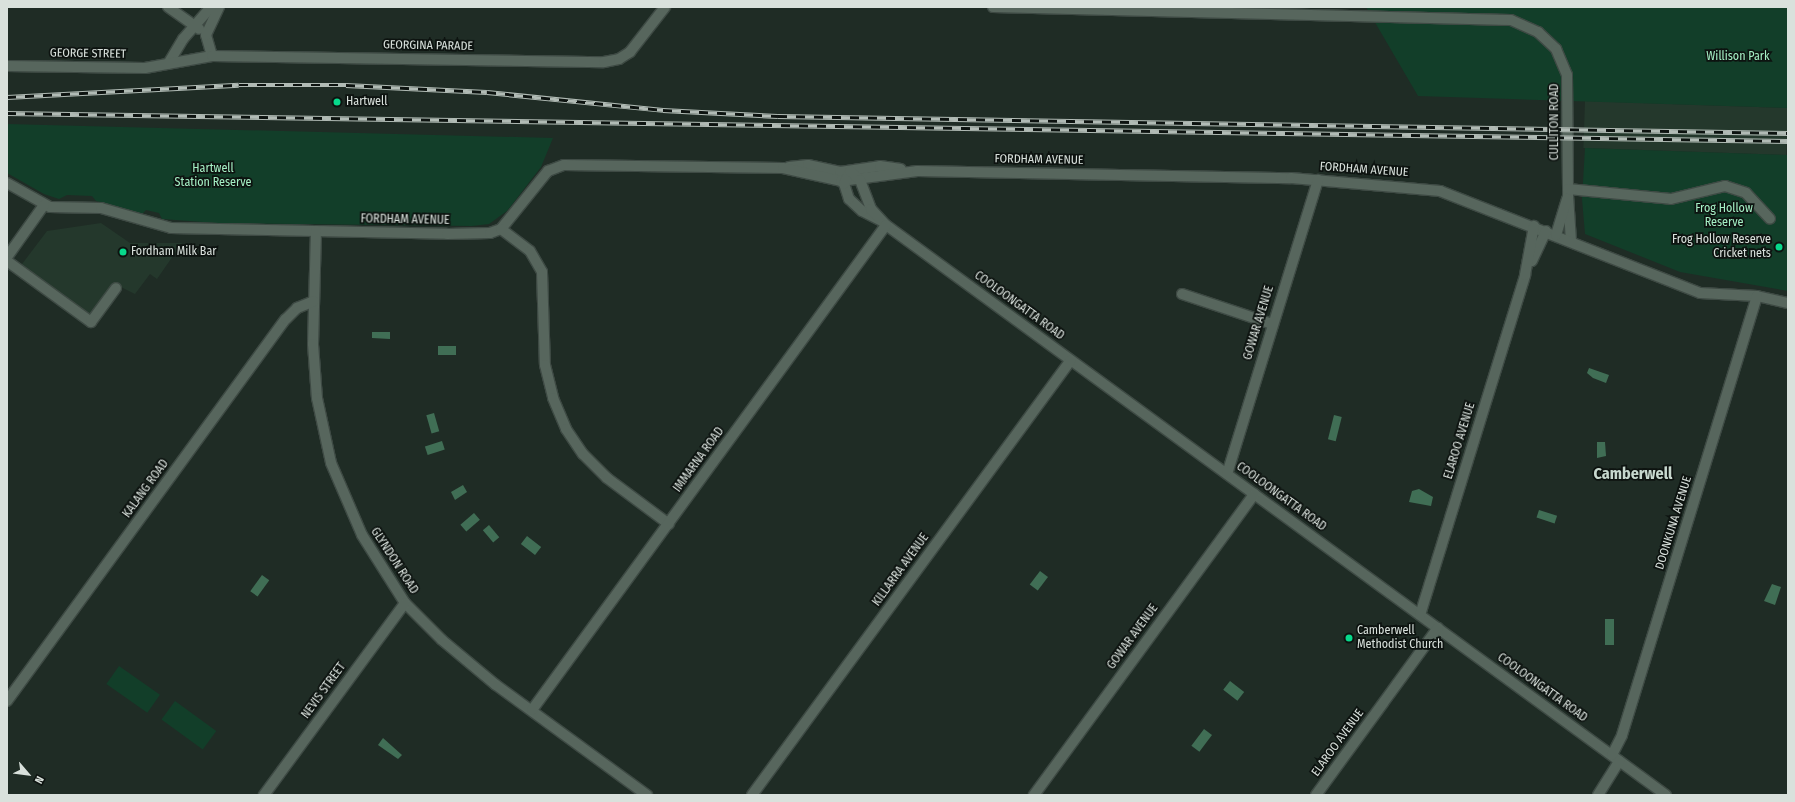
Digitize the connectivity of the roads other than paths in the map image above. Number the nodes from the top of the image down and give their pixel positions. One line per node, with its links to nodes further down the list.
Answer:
1 (168, 7): 7 (street)
2 (211, 7): 7 (street)
3 (219, 7): 8 (street)
4 (665, 7): 9 (street, GEORGINA PARADE)
5 (992, 7): 6 (street, CULLITON ROAD)
6 (1150, 8): 19 (street, CULLITON ROAD)
7 (194, 26): 8 (street); 10 (street)
8 (206, 34): 9 (street)
9 (212, 56): 10 (street, GEORGINA PARADE)
10 (168, 64): 11 (street, GEORGE STREET)
11 (7, 66)
12 (783, 168): 14 (street, FORDHAM AVENUE); 17 (street, FORDHAM AVENUE); 24 (street, FORDHAM AVENUE)
13 (917, 171): 14 (street, FORDHAM AVENUE); 15 (street, FORDHAM AVENUE); 16 (street, FORDHAM AVENUE)
14 (850, 172): 15 (street); 17 (street)
15 (860, 180): 17 (street, FORDHAM AVENUE); 22 (street, COOLOONGATTA ROAD)
16 (1318, 180): 23 (street, FORDHAM AVENUE); 37 (street, GOWAR AVENUE)
17 (844, 181): 22 (street, COOLOONGATTA ROAD)
18 (7, 183): 20 (street, FORDHAM AVENUE)
19 (1568, 192): 21 (street); 27 (street, CULLITON ROAD); 28 (street, CULLITON ROAD)
20 (44, 205): 26 (street, FORDHAM AVENUE); 29 (street)
21 (1770, 219)
22 (883, 222): 38 (street, COOLOONGATTA ROAD); 41 (street, IMMARNA ROAD)
23 (1534, 226): 25 (street, FORDHAM AVENUE); 31 (street, ELAROO AVENUE)
24 (501, 228): 26 (street, FORDHAM AVENUE); 41 (street)
25 (1546, 230): 27 (street, FORDHAM AVENUE); 31 (street, ELAROO AVENUE)
26 (316, 231): 35 (street, GLYNDON ROAD)
27 (1556, 235): 28 (street, FORDHAM AVENUE)
28 (1571, 241): 34 (street, FORDHAM AVENUE)
29 (7, 257)
30 (7, 261): 32 (street)
31 (1525, 275): 43 (street, ELAROO AVENUE)
32 (116, 288)
33 (1182, 294): 37 (street)
34 (1757, 296): 36 (street, FORDHAM AVENUE); 47 (street, DOONKUNA AVENUE)
35 (314, 301): 42 (street, GLYNDON ROAD); 45 (street, KALANG ROAD)
36 (1788, 303)
37 (1272, 324): 39 (street, GOWAR AVENUE)
38 (1071, 360): 39 (street, COOLOONGATTA ROAD); 50 (street, KILLARRA AVENUE)
39 (1227, 474): 40 (street, COOLOONGATTA ROAD)
40 (1254, 494): 43 (street, COOLOONGATTA ROAD); 51 (street, GOWAR AVENUE)
41 (669, 524): 46 (street, IMMARNA ROAD)
42 (405, 603): 46 (street, GLYNDON ROAD); 48 (street, NEVIS STREET)
43 (1420, 615): 44 (street, COOLOONGATTA ROAD)
44 (1438, 628): 47 (street, COOLOONGATTA ROAD); 52 (street, ELAROO AVENUE)
45 (7, 701)
46 (532, 710): 49 (street, GLYNDON ROAD)
47 (1616, 758): 53 (street, DOONKUNA AVENUE); 54 (street, COOLOONGATTA ROAD)
48 (264, 795)
49 (647, 795)
50 (752, 795)
51 (1034, 795)
52 (1316, 795)
53 (1598, 795)
54 (1666, 795)

